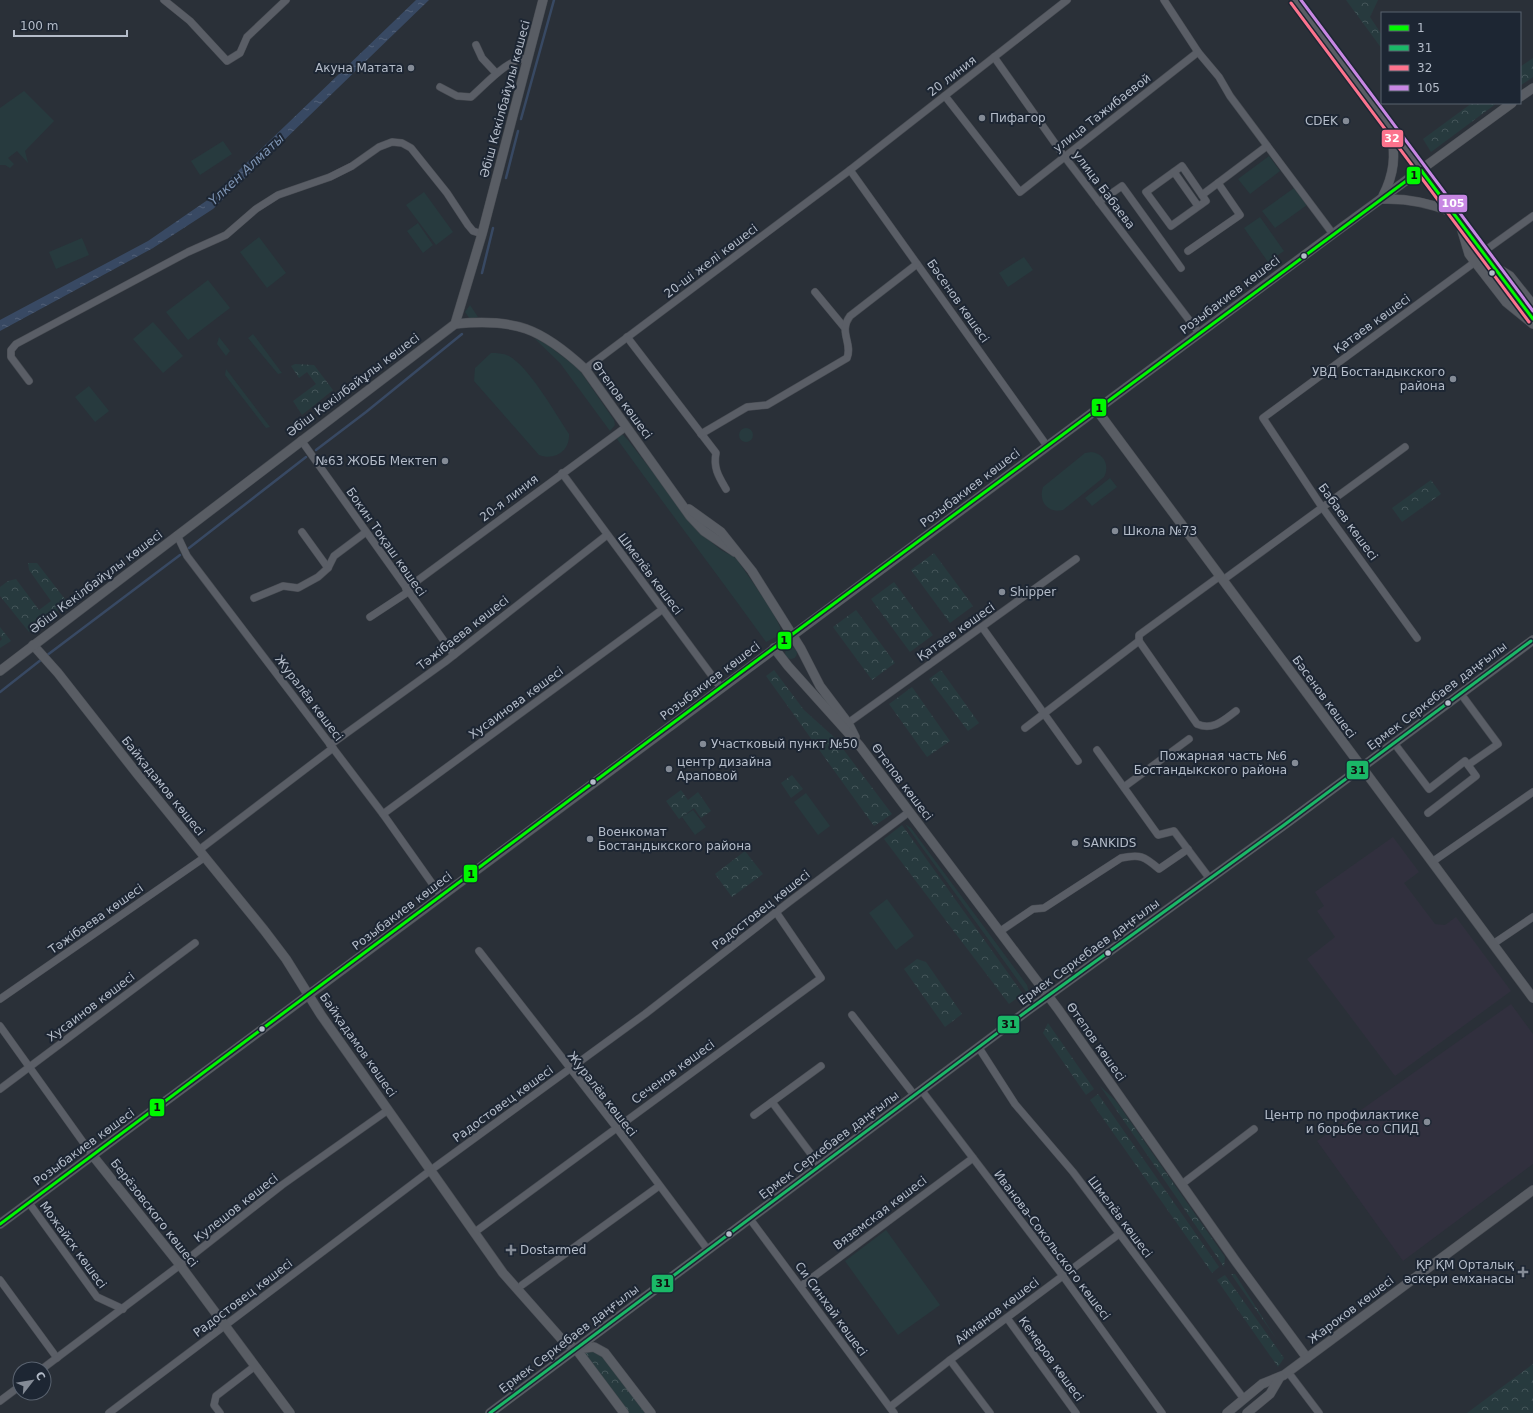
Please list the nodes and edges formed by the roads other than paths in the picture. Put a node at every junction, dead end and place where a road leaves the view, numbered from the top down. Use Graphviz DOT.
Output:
graph roads {
  1 [pos="164,0"];
  2 [pos="286,0"];
  3 [pos="543,0"];
  4 [pos="1067,0"];
  5 [pos="1164,0"];
  6 [pos="1295,0"];
  7 [pos="476,45"];
  8 [pos="1198,52"];
  9 [pos="994,57"];
  10 [pos="528,59"];
  11 [pos="496,73"];
  12 [pos="440,87"];
  13 [pos="1533,88"];
  14 [pos="945,96"];
  15 [pos="1521,96"];
  16 [pos="1511,104"];
  17 [pos="1390,128"];
  18 [pos="1267,146"];
  19 [pos="1064,156"];
  20 [pos="850,170"];
  21 [pos="1421,170"];
  22 [pos="1174,172"];
  23 [pos="1218,183"];
  24 [pos="1202,195"];
  25 [pos="1381,199"];
  26 [pos="1099,202"];
  27 [pos="1198,206"];
  28 [pos="1456,216"];
  29 [pos="1533,216"];
  30 [pos="482,234"];
  31 [pos="1332,234"];
  32 [pos="1188,251"];
  33 [pos="1483,252"];
  34 [pos="1475,262"];
  35 [pos="917,264"];
  36 [pos="1180,268"];
  37 [pos="815,292"];
  38 [pos="1533,305"];
  39 [pos="455,324"];
  40 [pos="1533,324"];
  41 [pos="844,327"];
  42 [pos="1199,333"];
  43 [pos="627,337"];
  44 [pos="585,369"];
  45 [pos="29,381"];
  46 [pos="1096,409"];
  47 [pos="1263,418"];
  48 [pos="626,426"];
  49 [pos="701,434"];
  50 [pos="301,440"];
  51 [pos="1047,446"];
  52 [pos="1405,447"];
  53 [pos="562,473"];
  54 [pos="726,490"];
  55 [pos="1322,507"];
  56 [pos="302,532"];
  57 [pos="366,532"];
  58 [pos="177,534"];
  59 [pos="607,535"];
  60 [pos="1076,559"];
  61 [pos="328,568"];
  62 [pos="1221,578"];
  63 [pos="407,590"];
  64 [pos="254,598"];
  65 [pos="662,609"];
  66 [pos="370,617"];
  67 [pos="982,627"];
  68 [pos="792,635"];
  69 [pos="1417,638"];
  70 [pos="1532,640"];
  71 [pos="1139,641"];
  72 [pos="33,645"];
  73 [pos="774,648"];
  74 [pos="454,655"];
  75 [pos="0,671"];
  76 [pos="721,688"];
  77 [pos="1461,694"];
  78 [pos="1236,711"];
  79 [pos="1045,714"];
  80 [pos="848,723"];
  81 [pos="1025,728"];
  82 [pos="1189,739"];
  83 [pos="1394,743"];
  84 [pos="859,745"];
  85 [pos="332,747"];
  86 [pos="1097,750"];
  87 [pos="1078,760"];
  88 [pos="1468,766"];
  89 [pos="1362,767"];
  90 [pos="1124,787"];
  91 [pos="1533,792"];
  92 [pos="909,812"];
  93 [pos="1428,813"];
  94 [pos="383,814"];
  95 [pos="1188,849"];
  96 [pos="202,853"];
  97 [pos="1432,862"];
  98 [pos="1210,879"];
  99 [pos="441,896"];
  100 [pos="776,912"];
  101 [pos="1533,917"];
  102 [pos="1000,932"];
  103 [pos="195,943"];
  104 [pos="1493,944"];
  105 [pos="479,951"];
  106 [pos="309,995"];
  107 [pos="1048,996"];
  108 [pos="1533,998"];
  109 [pos="0,999"];
  110 [pos="852,1015"];
  111 [pos="0,1026"];
  112 [pos="979,1048"];
  113 [pos="821,1066"];
  114 [pos="30,1067"];
  115 [pos="569,1069"];
  116 [pos="0,1089"];
  117 [pos="918,1094"];
  118 [pos="772,1102"];
  119 [pos="388,1110"];
  120 [pos="754,1115"];
  121 [pos="616,1127"];
  122 [pos="1254,1129"];
  123 [pos="93,1156"];
  124 [pos="973,1158"];
  125 [pos="820,1166"];
  126 [pos="431,1170"];
  127 [pos="1182,1184"];
  128 [pos="660,1186"];
  129 [pos="1533,1190"];
  130 [pos="29,1203"];
  131 [pos="750,1219"];
  132 [pos="0,1224"];
  133 [pos="475,1232"];
  134 [pos="1119,1234"];
  135 [pos="708,1250"];
  136 [pos="180,1265"];
  137 [pos="1063,1276"];
  138 [pos="0,1280"];
  139 [pos="522,1284"];
  140 [pos="801,1286"];
  141 [pos="123,1309"];
  142 [pos="1007,1318"];
  143 [pos="225,1325"];
  144 [pos="576,1349"];
  145 [pos="56,1358"];
  146 [pos="1307,1358"];
  147 [pos="950,1360"];
  148 [pos="52,1361"];
  149 [pos="255,1366"];
  150 [pos="1284,1375"];
  151 [pos="12,1392"];
  152 [pos="1244,1399"];
  153 [pos="0,1401"];
  154 [pos="892,1410"];
  155 [pos="649,1412"];
  156 [pos="109,1413"];
  157 [pos="220,1413"];
  158 [pos="290,1413"];
  159 [pos="490,1413"];
  160 [pos="624,1413"];
  161 [pos="990,1413"];
  162 [pos="1076,1413"];
  163 [pos="1162,1413"];
  164 [pos="1227,1413"];
  165 [pos="1247,1413"];
  166 [pos="1319,1413"];
  1 -- 2 [label="street"];
  3 -- 10 [label="street, Әбіш Кекілбайұлы көшесі"];
  4 -- 9 [label="street, 20 линия"];
  5 -- 8 [label="street"];
  6 -- 17 [label="street"];
  7 -- 11 [label="street"];
  8 -- 18 [label="street"];
  8 -- 19 [label="street, улица Тажибаевой"];
  9 -- 14 [label="street, 20 линия"];
  9 -- 19 [label="street, улица Бабаева"];
  10 -- 11 [label="street"];
  10 -- 30 [label="street, Әбіш Кекілбайұлы көшесі"];
  11 -- 12 [label="street"];
  13 -- 15 [label="street"];
  14 -- 19 [label="street, улица Тажибаевой"];
  14 -- 20 [label="street, 20 линия"];
  16 -- 21 [label="street, Розыбакиев көшесі"];
  17 -- 21 [label="street"];
  17 -- 25 [label="street"];
  18 -- 23 [label="street"];
  18 -- 31 [label="street"];
  19 -- 26 [label="street, улица Бабаева"];
  20 -- 35 [label="street, Бәсенов көшесі"];
  20 -- 43 [label="street, 20-ші желі көшесі"];
  21 -- 25 [label="street, Розыбакиев көшесі"];
  21 -- 28 [label="street"];
  22 -- 24 [label="street"];
  22 -- 27 [label="street"];
  22 -- 27 [label="street"];
  23 -- 24 [label="street"];
  23 -- 32 [label="street"];
  24 -- 27 [label="street"];
  25 -- 28 [label="street"];
  25 -- 31 [label="street, Розыбакиев көшесі"];
  26 -- 36 [label="street"];
  26 -- 42 [label="street, улица Бабаева"];
  28 -- 33 [label="street"];
  28 -- 34 [label="street"];
  29 -- 33 [label="street"];
  30 -- 39 [label="street, Әбіш Кекілбайұлы көшесі"];
  30 -- 45 [label="street"];
  31 -- 42 [label="street, Розыбакиев көшесі"];
  33 -- 38 [label="street"];
  34 -- 40 [label="street"];
  34 -- 47 [label="street, Қатаев көшесі"];
  35 -- 41 [label="street"];
  35 -- 51 [label="street, Бәсенов көшесі"];
  37 -- 41 [label="street"];
  39 -- 44 [label="street, Өтепов көшесі"];
  39 -- 50 [label="street, Әбіш Кекілбайұлы көшесі"];
  41 -- 49 [label="street"];
  42 -- 46 [label="street, Розыбакиев көшесі"];
  43 -- 44 [label="street, 20-ші желі көшесі"];
  43 -- 49 [label="street"];
  44 -- 48 [label="street, Өтепов көшесі"];
  46 -- 51 [label="street, Розыбакиев көшесі"];
  46 -- 62 [label="street, Бәсенов көшесі"];
  47 -- 55 [label="street, Бабаев көшесі"];
  48 -- 53 [label="street, 20-я линия"];
  48 -- 68 [label="street, Өтепов көшесі"];
  49 -- 54 [label="street"];
  50 -- 57 [label="street, Бокин Тоқаш көшесі"];
  50 -- 58 [label="street, Әбіш Кекілбайұлы көшесі"];
  51 -- 68 [label="street, Розыбакиев көшесі"];
  52 -- 55 [label="street"];
  53 -- 59 [label="street, Шмелёв көшесі"];
  53 -- 63 [label="street, 20-я линия"];
  55 -- 62 [label="street"];
  55 -- 69 [label="street, Бабаев көшесі"];
  56 -- 61 [label="street"];
  57 -- 61 [label="street"];
  57 -- 63 [label="street, Бокин Тоқаш көшесі"];
  58 -- 72 [label="street, Әбіш Кекілбайұлы көшесі"];
  58 -- 85 [label="street, Журалёв көшесі"];
  59 -- 65 [label="street, Шмелёв көшесі"];
  59 -- 74 [label="street, Тәжібаева көшесі"];
  60 -- 67 [label="street, Қатаев көшесі"];
  61 -- 64 [label="street"];
  62 -- 71 [label="street"];
  62 -- 89 [label="street, Бәсенов көшесі"];
  63 -- 66 [label="street, 20-я линия"];
  63 -- 74 [label="street, Бокин Тоқаш көшесі"];
  65 -- 76 [label="street, Шмелёв көшесі"];
  65 -- 94 [label="street, Хусаинова көшесі"];
  67 -- 79 [label="street"];
  67 -- 80 [label="street, Қатаев көшесі"];
  68 -- 73 [label="street, Розыбакиев көшесі"];
  68 -- 80 [label="street, Өтепов көшесі"];
  70 -- 77 [label="street, Ермек Серкебаев даңғылы"];
  71 -- 78 [label="street"];
  71 -- 79 [label="street"];
  72 -- 75 [label="street, Әбіш Кекілбайұлы көшесі"];
  72 -- 96 [label="street, Байқадамов көшесі"];
  73 -- 76 [label="street, Розыбакиев көшесі"];
  73 -- 84 [label="street, Өтепов көшесі"];
  74 -- 85 [label="street, Тәжібаева көшесі"];
  76 -- 99 [label="street, Розыбакиев көшесі"];
  77 -- 83 [label="street, Ермек Серкебаев даңғылы"];
  77 -- 88 [label="street"];
  79 -- 81 [label="street"];
  79 -- 87 [label="street"];
  80 -- 84 [label="street, Өтепов көшесі"];
  82 -- 90 [label="street"];
  83 -- 88 [label="street"];
  83 -- 89 [label="street, Ермек Серкебаев даңғылы"];
  84 -- 92 [label="street, Өтепов көшесі"];
  85 -- 94 [label="street, Журалёв көшесі"];
  85 -- 96 [label="street, Тәжібаева көшесі"];
  86 -- 90 [label="street"];
  88 -- 93 [label="street"];
  89 -- 97 [label="street, Бәсенов көшесі"];
  89 -- 98 [label="street, Ермек Серкебаев даңғылы"];
  90 -- 95 [label="street"];
  91 -- 97 [label="street"];
  92 -- 100 [label="street, Радостовец көшесі"];
  92 -- 102 [label="street, Өтепов көшесі"];
  94 -- 99 [label="street, Журалёв көшесі"];
  95 -- 98 [label="street"];
  95 -- 102 [label="street"];
  96 -- 106 [label="street, Байқадамов көшесі"];
  96 -- 109 [label="street, Тәжібаева көшесі"];
  97 -- 104 [label="street, Бәсенов көшесі"];
  98 -- 107 [label="street, Ермек Серкебаев даңғылы"];
  99 -- 106 [label="street, Розыбакиев көшесі"];
  100 -- 115 [label="street, Радостовец көшесі"];
  100 -- 121 [label="street, Сеченов көшесі"];
  101 -- 104 [label="street"];
  102 -- 107 [label="street, Өтепов көшесі"];
  103 -- 114 [label="street, Хусаинов көшесі"];
  104 -- 108 [label="street, Бәсенов көшесі"];
  105 -- 115 [label="street, Журалёв көшесі"];
  106 -- 119 [label="street, Байқадамов көшесі"];
  106 -- 123 [label="street, Розыбакиев көшесі"];
  107 -- 112 [label="street, Ермек Серкебаев даңғылы"];
  107 -- 127 [label="street, Өтепов көшесі"];
  110 -- 117 [label="street, Иванова-Сокольского көшесі"];
  111 -- 114 [label="street, Берёзовского көшесі"];
  112 -- 117 [label="street, Ермек Серкебаев даңғылы"];
  112 -- 134 [label="street, Шмелёв көшесі"];
  113 -- 118 [label="street"];
  114 -- 116 [label="street, Хусаинов көшесі"];
  114 -- 123 [label="street, Берёзовского көшесі"];
  115 -- 121 [label="street, Журалёв көшесі"];
  115 -- 126 [label="street, Радостовец көшесі"];
  117 -- 124 [label="street, Иванова-Сокольского көшесі"];
  117 -- 125 [label="street, Ермек Серкебаев даңғылы"];
  118 -- 120 [label="street"];
  118 -- 125 [label="street"];
  119 -- 126 [label="street, Байқадамов көшесі"];
  119 -- 136 [label="street, Кулешов көшесі"];
  121 -- 128 [label="street, Журалёв көшесі"];
  121 -- 133 [label="street, Сеченов көшесі"];
  122 -- 127 [label="street"];
  123 -- 130 [label="street, Розыбакиев көшесі"];
  123 -- 136 [label="street, Берёзовского көшесі"];
  124 -- 137 [label="street, Иванова-Сокольского көшесі"];
  124 -- 140 [label="street, Вяземская көшесі"];
  125 -- 131 [label="street, Ермек Серкебаев даңғылы"];
  126 -- 133 [label="street, Байқадамов көшесі"];
  126 -- 143 [label="street, Радостовец көшесі"];
  127 -- 146 [label="street, Өтепов көшесі"];
  128 -- 135 [label="street, Журалёв көшесі"];
  128 -- 139 [label="street"];
  129 -- 146 [label="street, Жароков көшесі"];
  130 -- 132 [label="street, Розыбакиев көшесі"];
  130 -- 141 [label="street, Можайск көшесі"];
  131 -- 135 [label="street, Ермек Серкебаев даңғылы"];
  131 -- 140 [label="street, Си Синхай көшесі"];
  133 -- 144 [label="street, Байқадамов көшесі"];
  134 -- 137 [label="street, Айманов көшесі"];
  134 -- 152 [label="street, Шмелёв көшесі"];
  135 -- 144 [label="street, Ермек Серкебаев даңғылы"];
  136 -- 141 [label="street, Кулешов көшесі"];
  136 -- 143 [label="street, Берёзовского көшесі"];
  137 -- 142 [label="street, Айманов көшесі"];
  137 -- 163 [label="street, Иванова-Сокольского көшесі"];
  138 -- 145 [label="street"];
  140 -- 154 [label="street, Си Синхай көшесі"];
  141 -- 145 [label="street, Кулешов көшесі"];
  142 -- 147 [label="street, Айманов көшесі"];
  142 -- 162 [label="street, Кемеров көшесі"];
  143 -- 149 [label="street, Берёзовского көшесі"];
  143 -- 156 [label="street, Радостовец көшесі"];
  144 -- 155 [label="street"];
  144 -- 159 [label="street, Ермек Серкебаев даңғылы"];
  144 -- 160 [label="street, Байқадамов көшесі"];
  145 -- 148 [label="street, Кулешов көшесі"];
  146 -- 150 [label="street, Жароков көшесі"];
  147 -- 154 [label="street, Айманов көшесі"];
  147 -- 161 [label="street"];
  149 -- 157 [label="street"];
  149 -- 158 [label="street, Берёзовского көшесі"];
  150 -- 152 [label="street, Жароков көшесі"];
  150 -- 165 [label="street, Жароков көшесі"];
  150 -- 166 [label="street"];
  151 -- 153 [label="street"];
  152 -- 164 [label="street, Жароков көшесі"];
}
